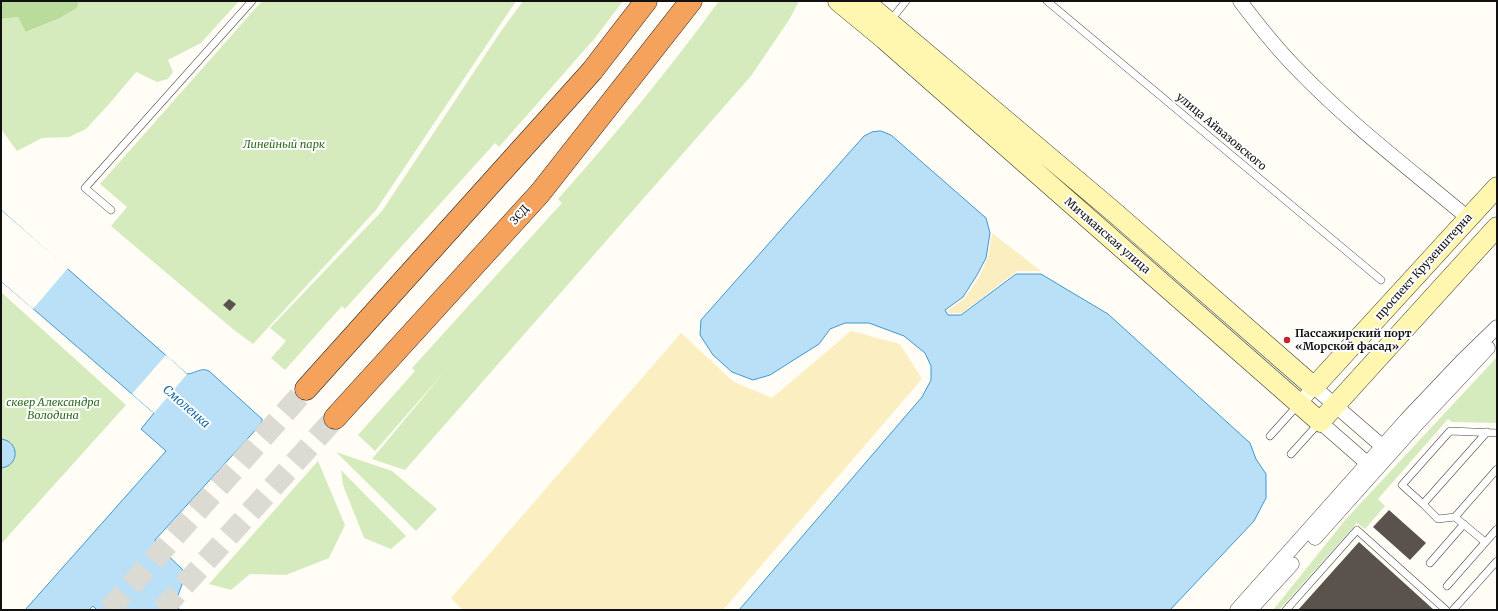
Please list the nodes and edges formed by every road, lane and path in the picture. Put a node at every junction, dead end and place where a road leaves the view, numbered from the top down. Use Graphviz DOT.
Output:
graph roads {
  1 [pos="252,1"];
  2 [pos="646,1"];
  3 [pos="691,1"];
  4 [pos="838,1"];
  5 [pos="864,1"];
  6 [pos="906,1"];
  7 [pos="1047,1"];
  8 [pos="1240,1"];
  9 [pos="889,21"];
  10 [pos="1497,187"];
  11 [pos="111,210"];
  12 [pos="1468,218"];
  13 [pos="1497,227"];
  14 [pos="1381,280"];
  15 [pos="1497,327"];
  16 [pos="1497,339"];
  17 [pos="1314,387"];
  18 [pos="306,389"];
  19 [pos="1299,404"];
  20 [pos="1335,405"];
  21 [pos="335,418"];
  22 [pos="1320,422"];
  23 [pos="1487,432"];
  24 [pos="1497,433"];
  25 [pos="1270,436"];
  26 [pos="1387,450"];
  27 [pos="1291,454"];
  28 [pos="1372,467"];
  29 [pos="1497,469"];
  30 [pos="1422,504"];
  31 [pos="1455,516"];
  32 [pos="1464,524"];
  33 [pos="1497,529"];
  34 [pos="1485,542"];
  35 [pos="1497,561"];
  36 [pos="1430,563"];
  37 [pos="1447,586"];
  38 [pos="1237,610"];
  39 [pos="1250,610"];
  40 [pos="1286,610"];
  41 [pos="1446,610"];
  42 [pos="1454,610"];
  1 -- 11 [label="lane"];
  2 -- 18 [label="highway"];
  3 -- 21 [label="highway, ЗСД"];
  4 -- 19 [label="main road, Мичманская улица"];
  5 -- 9 [label="main road, Мичманская улица"];
  6 -- 9 [label="lane"];
  7 -- 14 [label="lane, улица Айвазовского"];
  8 -- 12 [label="street"];
  9 -- 17 [label="main road, Мичманская улица"];
  10 -- 12 [label="main road, проспект Крузенштерна"];
  12 -- 17 [label="main road, проспект Крузенштерна"];
  13 -- 20 [label="main road"];
  15 -- 26 [label="street"];
  16 -- 26 [label="street"];
  17 -- 19 [label="street, проспект Крузенштерна"];
  17 -- 20 [label="street, Мичманская улица"];
  19 -- 22 [label="main road, Мичманская улица"];
  19 -- 25 [label="lane, проспект Крузенштерна"];
  20 -- 22 [label="main road"];
  20 -- 26 [label="street, Мичманская улица"];
  22 -- 27 [label="lane"];
  22 -- 28 [label="street, Мичманская улица"];
  23 -- 24 [label="lane"];
  23 -- 30 [label="lane"];
  23 -- 30 [label="lane"];
  26 -- 28 [label="street"];
  28 -- 38 [label="street"];
  28 -- 39 [label="street"];
  29 -- 31 [label="lane"];
  30 -- 31 [label="lane"];
  31 -- 32 [label="lane"];
  32 -- 34 [label="lane"];
  32 -- 36 [label="lane"];
  33 -- 34 [label="lane"];
  34 -- 37 [label="lane"];
  35 -- 42 [label="lane"];
  40 -- 41 [label="lane"];
}
